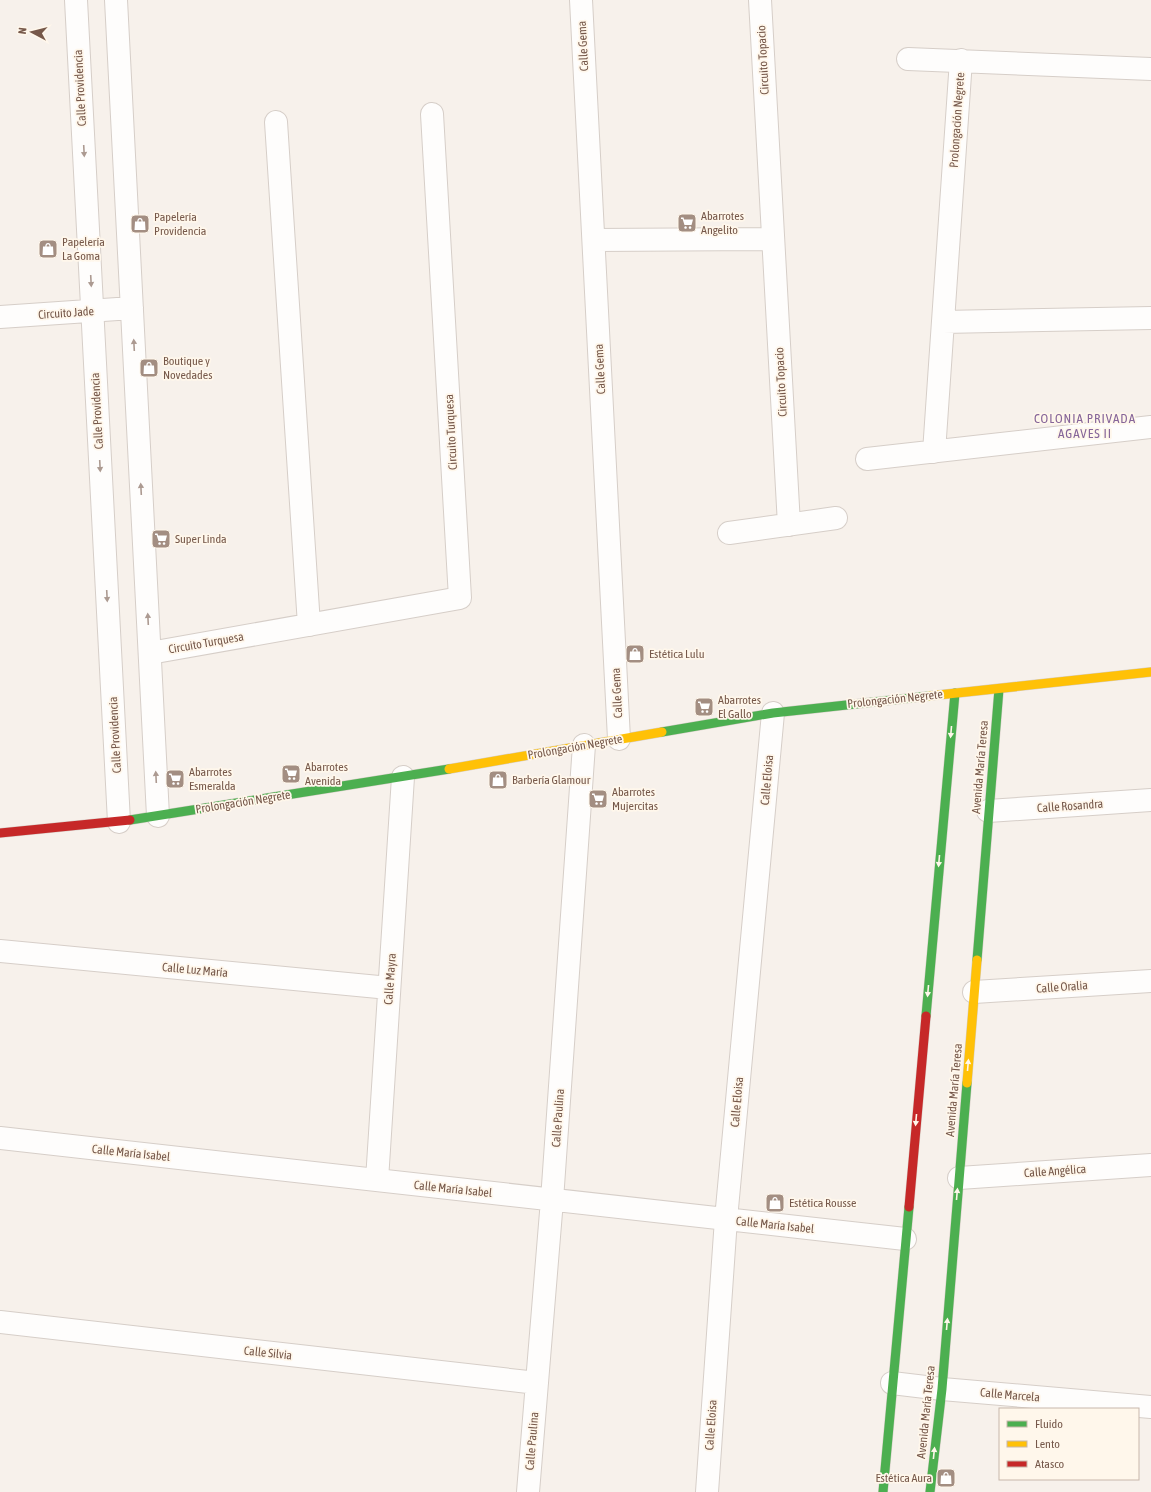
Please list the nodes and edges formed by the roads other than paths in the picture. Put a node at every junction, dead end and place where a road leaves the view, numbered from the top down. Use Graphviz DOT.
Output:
graph roads {
  1 [pos="76,0"];
  2 [pos="116,0"];
  3 [pos="581,0"];
  4 [pos="760,0"];
  5 [pos="908,59"];
  6 [pos="961,60"];
  7 [pos="1151,69"];
  8 [pos="432,114"];
  9 [pos="276,122"];
  10 [pos="773,239"];
  11 [pos="594,240"];
  12 [pos="132,308"];
  13 [pos="92,311"];
  14 [pos="0,317"];
  15 [pos="1151,318"];
  16 [pos="943,322"];
  17 [pos="1151,427"];
  18 [pos="934,452"];
  19 [pos="867,459"];
  20 [pos="836,518"];
  21 [pos="789,525"];
  22 [pos="729,533"];
  23 [pos="309,625"];
  24 [pos="150,653"];
  25 [pos="1151,672"];
  26 [pos="999,689"];
  27 [pos="954,693"];
  28 [pos="773,713"];
  29 [pos="619,739"];
  30 [pos="584,745"];
  31 [pos="403,777"];
  32 [pos="1151,800"];
  33 [pos="988,811"];
  34 [pos="158,816"];
  35 [pos="119,822"];
  36 [pos="0,833"];
  37 [pos="0,951"];
  38 [pos="1151,981"];
  39 [pos="389,988"];
  40 [pos="974,992"];
  41 [pos="0,1138"];
  42 [pos="1151,1165"];
  43 [pos="959,1178"];
  44 [pos="377,1180"];
  45 [pos="552,1200"];
  46 [pos="726,1219"];
  47 [pos="905,1239"];
  48 [pos="0,1322"];
  49 [pos="537,1383"];
  50 [pos="892,1383"];
  51 [pos="942,1389"];
  52 [pos="1151,1407"];
  53 [pos="528,1492"];
  54 [pos="707,1492"];
  55 [pos="883,1492"];
  56 [pos="930,1492"];
  1 -- 13 [label="street, Calle Providencia, one-way"];
  2 -- 12 [label="street"];
  3 -- 11 [label="street, Calle Gema"];
  4 -- 10 [label="street, Circuito Topacio"];
  5 -- 6 [label="street"];
  6 -- 7 [label="street, Prolongación Negrete"];
  6 -- 16 [label="street, Prolongación Negrete"];
  8 -- 23 [label="street, Circuito Turquesa"];
  9 -- 23 [label="street"];
  10 -- 11 [label="street"];
  10 -- 21 [label="street, Circuito Topacio"];
  11 -- 29 [label="street, Calle Gema"];
  12 -- 13 [label="street, Circuito Jade"];
  24 -- 12 [label="street, one-way"];
  13 -- 14 [label="street, Circuito Jade"];
  13 -- 35 [label="street, Calle Providencia, one-way"];
  15 -- 16 [label="street"];
  16 -- 18 [label="street, Prolongación Negrete"];
  17 -- 18 [label="street"];
  18 -- 19 [label="street"];
  20 -- 21 [label="street"];
  21 -- 22 [label="street"];
  23 -- 24 [label="street, Circuito Turquesa"];
  34 -- 24 [label="street, one-way"];
  25 -- 26 [label="street, Prolongación Negrete"];
  26 -- 27 [label="street, Prolongación Negrete"];
  26 -- 33 [label="street, Avenida María Teresa"];
  27 -- 28 [label="street, Prolongación Negrete"];
  27 -- 47 [label="street, one-way"];
  28 -- 29 [label="street, Prolongación Negrete"];
  28 -- 46 [label="street, Calle Eloisa"];
  29 -- 30 [label="street, Prolongación Negrete"];
  30 -- 31 [label="street, Prolongación Negrete"];
  30 -- 45 [label="street, Calle Paulina"];
  31 -- 34 [label="street, Prolongación Negrete"];
  31 -- 39 [label="street, Calle Mayra"];
  32 -- 33 [label="street, Calle Rosandra"];
  33 -- 40 [label="street, Avenida María Teresa"];
  34 -- 35 [label="street, Prolongación Negrete"];
  35 -- 36 [label="street, Prolongación Negrete"];
  37 -- 39 [label="street, Calle Luz María"];
  38 -- 40 [label="street, Calle Oralia"];
  39 -- 44 [label="street, Calle Mayra"];
  43 -- 40 [label="street, Avenida María Teresa, one-way"];
  41 -- 44 [label="street, Calle María Isabel"];
  42 -- 43 [label="street, Calle Angélica"];
  51 -- 43 [label="street, Avenida María Teresa, one-way"];
  44 -- 45 [label="street, Calle María Isabel"];
  45 -- 46 [label="street, Calle María Isabel"];
  45 -- 49 [label="street, Calle Paulina"];
  46 -- 47 [label="street, Calle María Isabel"];
  46 -- 54 [label="street, Calle Eloisa"];
  47 -- 50 [label="street"];
  48 -- 49 [label="street, Calle Silvia"];
  49 -- 53 [label="street, Calle Paulina"];
  50 -- 51 [label="street, Calle Marcela"];
  50 -- 55 [label="street"];
  51 -- 52 [label="street, Calle Marcela"];
  56 -- 51 [label="street, Avenida María Teresa, one-way"];
}
